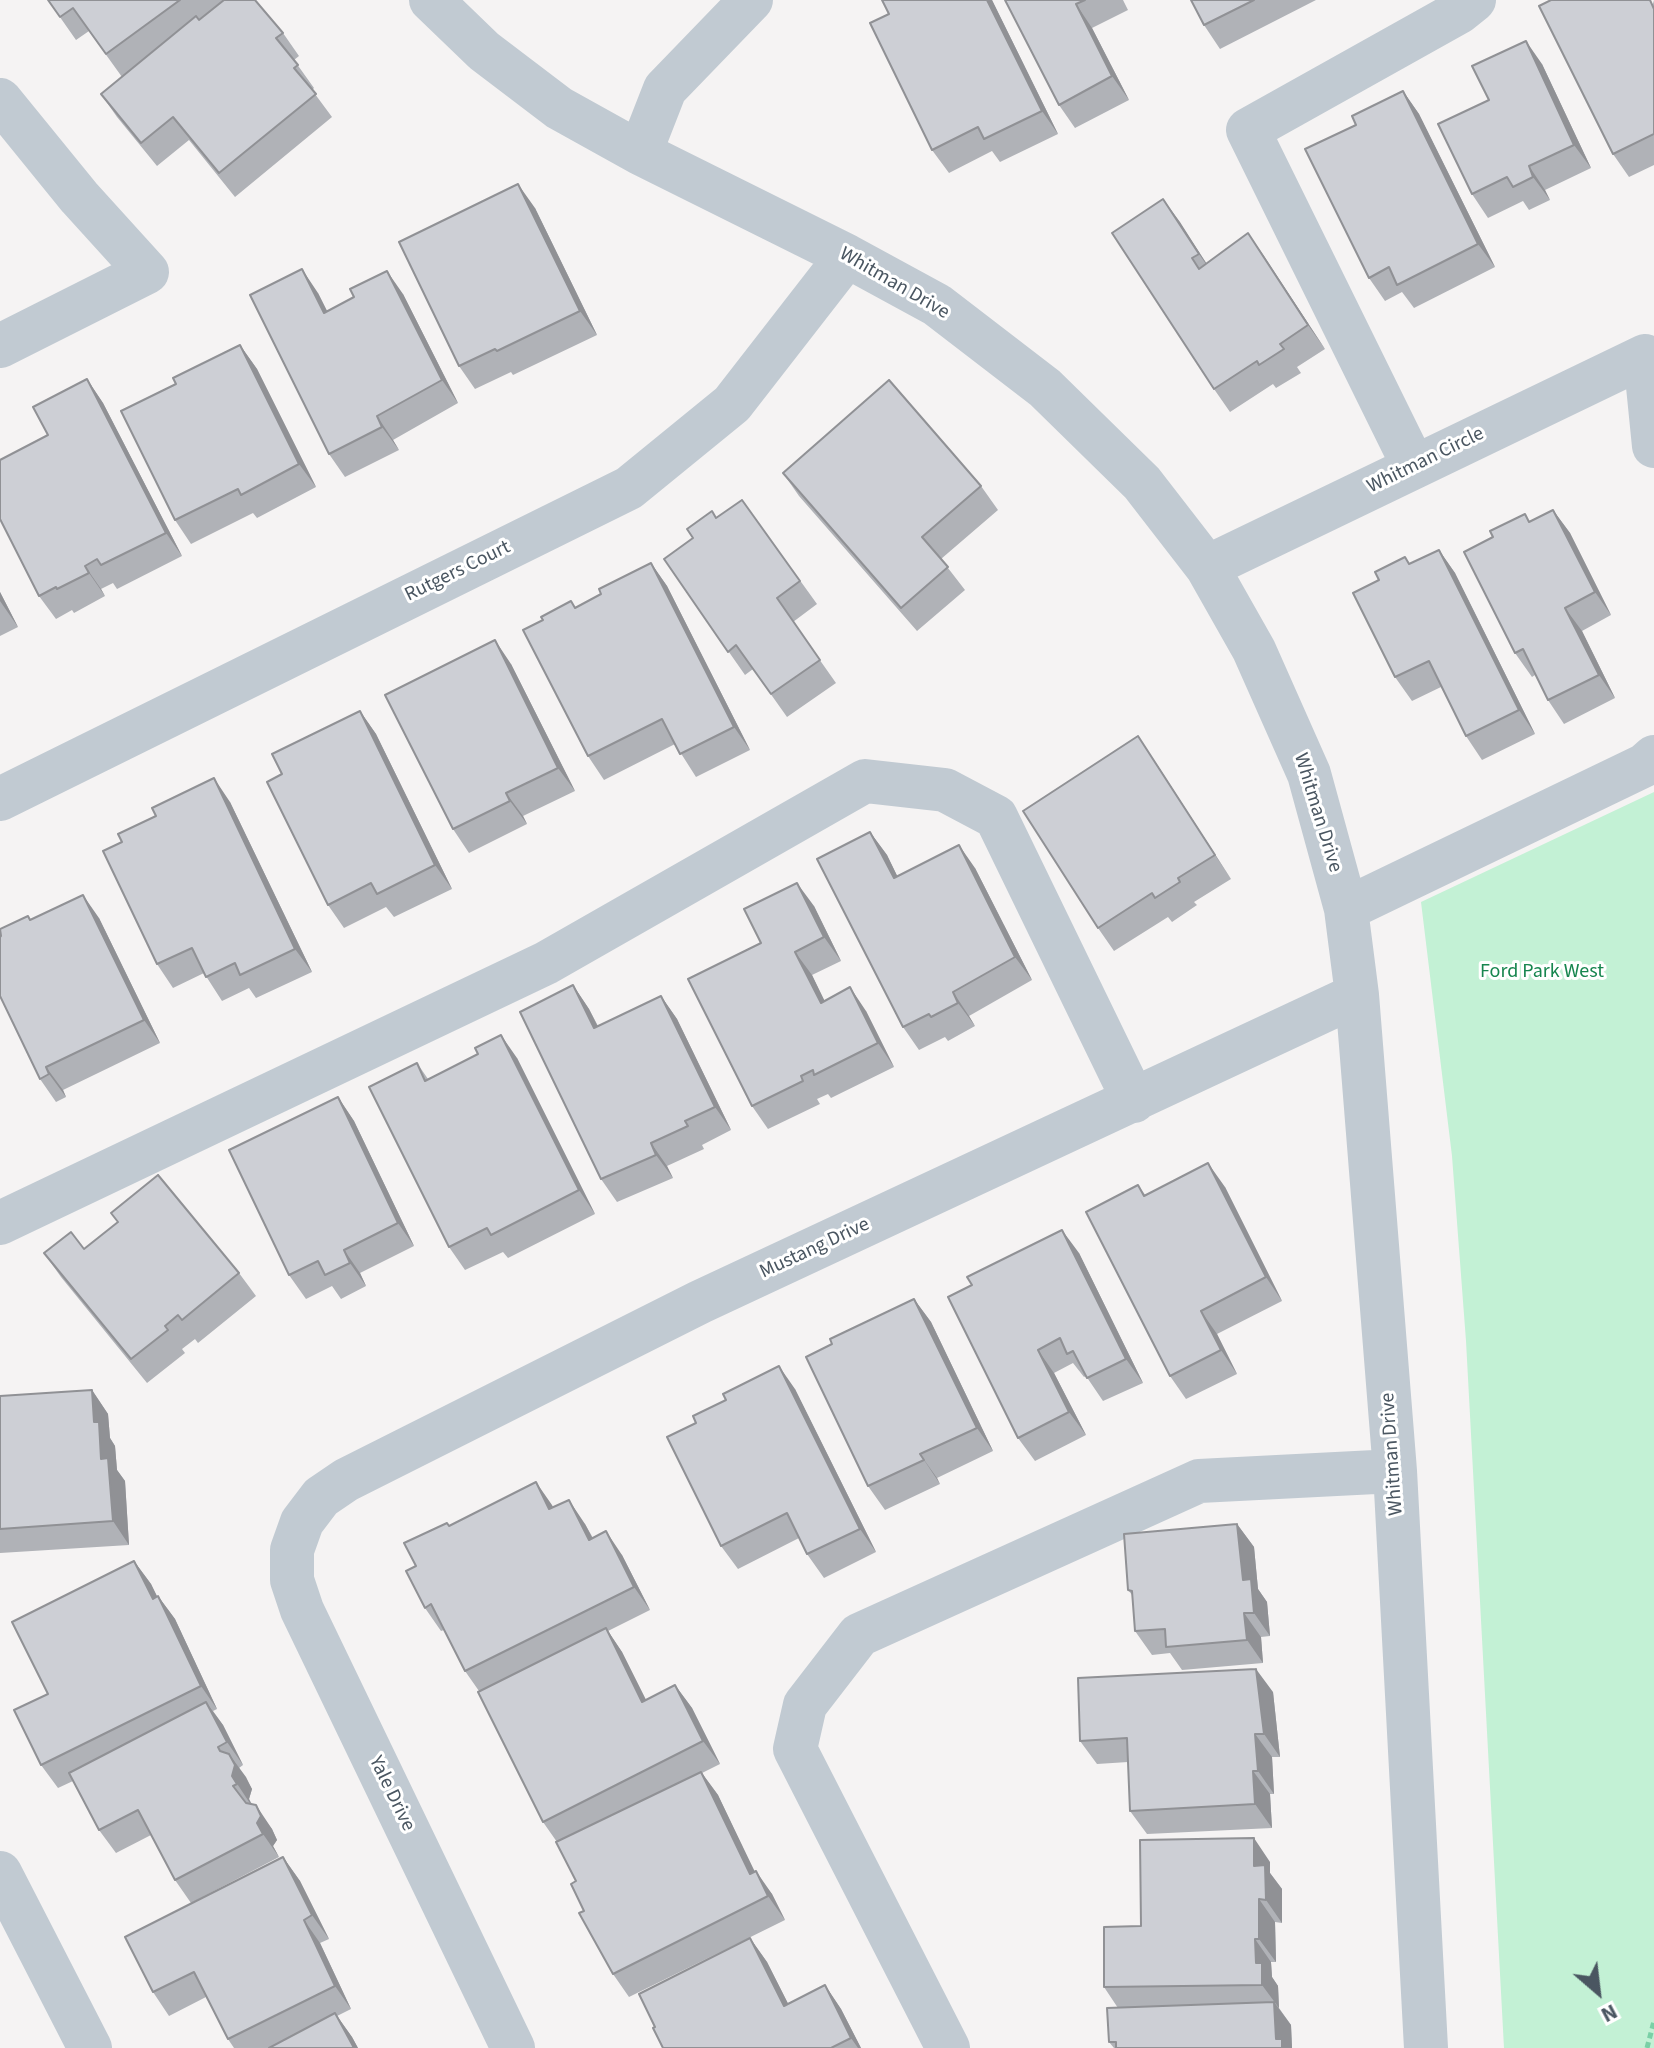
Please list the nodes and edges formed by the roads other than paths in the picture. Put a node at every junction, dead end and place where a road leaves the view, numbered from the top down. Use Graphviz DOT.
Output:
graph roads {
  1 [pos="431,0"];
  2 [pos="751,0"];
  3 [pos="1474,0"];
  4 [pos="0,100"];
  5 [pos="640,153"];
  6 [pos="847,256"];
  7 [pos="0,346"];
  8 [pos="1654,446"];
  9 [pos="1414,467"];
  10 [pos="1207,567"];
  11 [pos="1654,757"];
  12 [pos="0,799"];
  13 [pos="1346,909"];
  14 [pos="1357,995"];
  15 [pos="1134,1101"];
  16 [pos="0,1223"];
  17 [pos="1395,1471"];
  18 [pos="298,1535"];
  19 [pos="0,1873"];
  20 [pos="90,2048"];
  21 [pos="513,2048"];
  22 [pos="948,2048"];
  23 [pos="1426,2048"];
  1 -- 5 [label="street, Whitman Drive"];
  2 -- 5 [label="street"];
  3 -- 9 [label="street"];
  4 -- 7 [label="street"];
  5 -- 6 [label="street, Whitman Drive"];
  6 -- 10 [label="street, Whitman Drive"];
  6 -- 12 [label="street, Rutgers Court"];
  8 -- 9 [label="street, Whitman Circle"];
  9 -- 10 [label="street, Whitman Circle"];
  10 -- 13 [label="street, Whitman Drive"];
  11 -- 13 [label="street"];
  13 -- 14 [label="street, Whitman Drive"];
  14 -- 15 [label="street, Mustang Drive"];
  14 -- 17 [label="street, Whitman Drive"];
  15 -- 16 [label="street"];
  15 -- 18 [label="street, Mustang Drive"];
  17 -- 22 [label="street"];
  17 -- 23 [label="street, Whitman Drive"];
  18 -- 21 [label="street, Yale Drive"];
  19 -- 20 [label="street"];
}
